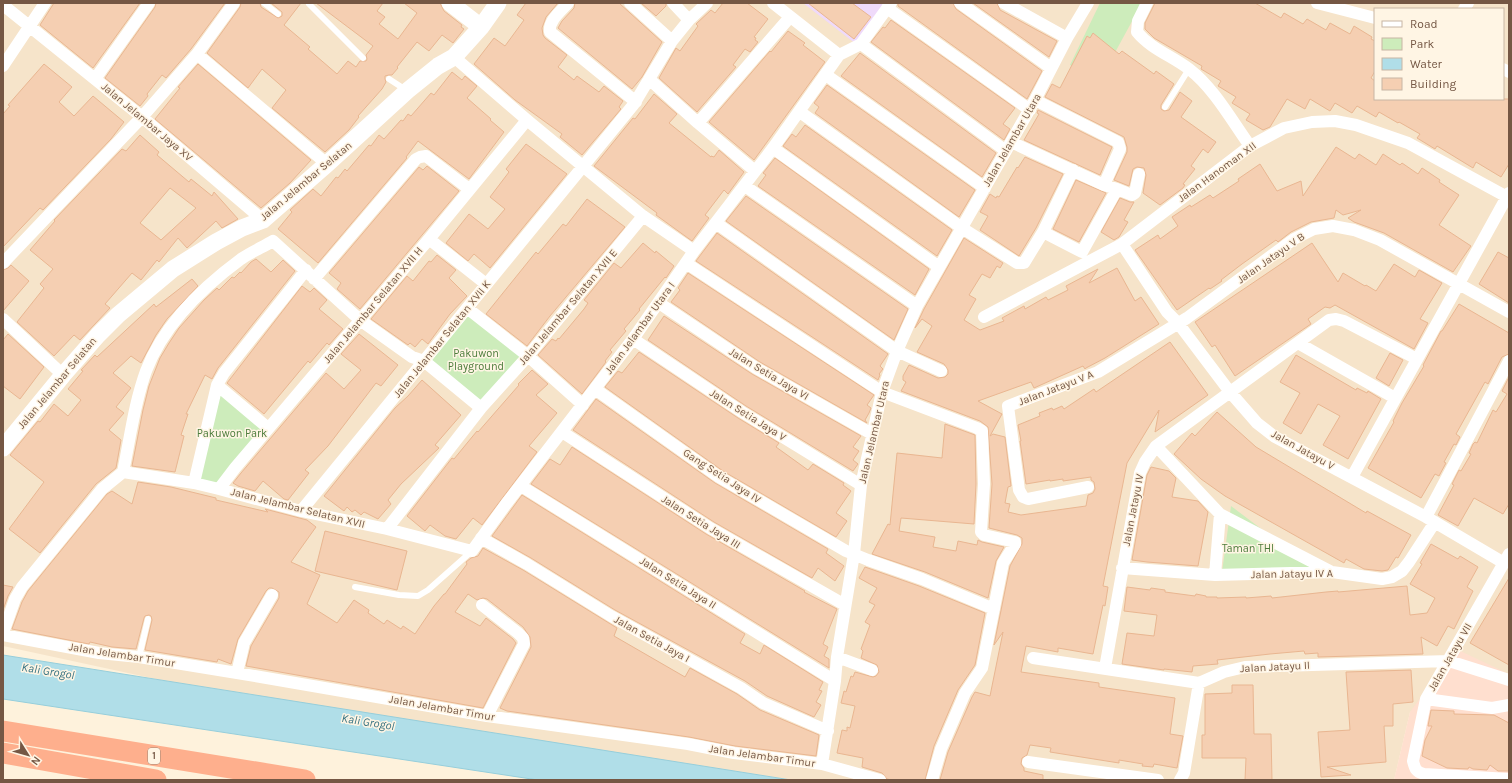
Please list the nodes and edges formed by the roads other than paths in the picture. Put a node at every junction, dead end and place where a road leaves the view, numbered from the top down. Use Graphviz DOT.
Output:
graph roads {
  1 [pos="45,3"];
  2 [pos="149,3"];
  3 [pos="234,3"];
  4 [pos="264,3"];
  5 [pos="450,3"];
  6 [pos="498,3"];
  7 [pos="568,3"];
  8 [pos="630,3"];
  9 [pos="673,3"];
  10 [pos="707,3"];
  11 [pos="774,3"];
  12 [pos="960,3"];
  13 [pos="1004,3"];
  14 [pos="1088,3"];
  15 [pos="1147,3"];
  16 [pos="1317,3"];
  17 [pos="1366,3"];
  18 [pos="309,4"];
  19 [pos="3,5"];
  20 [pos="889,6"];
  21 [pos="278,14"];
  22 [pos="1360,14"];
  23 [pos="790,17"];
  24 [pos="1374,18"];
  25 [pos="690,20"];
  26 [pos="30,26"];
  27 [pos="481,27"];
  28 [pos="1067,38"];
  29 [pos="672,40"];
  30 [pos="861,44"];
  31 [pos="197,54"];
  32 [pos="839,55"];
  33 [pos="454,57"];
  34 [pos="364,58"];
  35 [pos="3,66"];
  36 [pos="1051,68"];
  37 [pos="1189,69"];
  38 [pos="826,75"];
  39 [pos="96,79"];
  40 [pos="389,79"];
  41 [pos="649,79"];
  42 [pos="407,91"];
  43 [pos="636,102"];
  44 [pos="1033,105"];
  45 [pos="1165,107"];
  46 [pos="800,112"];
  47 [pos="142,117"];
  48 [pos="527,120"];
  49 [pos="698,124"];
  50 [pos="1009,146"];
  51 [pos="1250,146"];
  52 [pos="778,151"];
  53 [pos="328,164"];
  54 [pos="584,167"];
  55 [pos="1073,170"];
  56 [pos="754,171"];
  57 [pos="1139,174"];
  58 [pos="1104,185"];
  59 [pos="745,186"];
  60 [pos="984,188"];
  61 [pos="469,189"];
  62 [pos="1117,189"];
  63 [pos="1508,196"];
  64 [pos="643,216"];
  65 [pos="263,220"];
  66 [pos="716,223"];
  67 [pos="962,228"];
  68 [pos="1043,232"];
  69 [pos="429,239"];
  70 [pos="1122,244"];
  71 [pos="694,251"];
  72 [pos="3,263"];
  73 [pos="686,263"];
  74 [pos="939,267"];
  75 [pos="306,270"];
  76 [pos="314,279"];
  77 [pos="486,284"];
  78 [pos="1458,284"];
  79 [pos="659,303"];
  80 [pos="917,306"];
  81 [pos="467,308"];
  82 [pos="1509,312"];
  83 [pos="984,317"];
  84 [pos="3,319"];
  85 [pos="360,320"];
  86 [pos="1178,323"];
  87 [pos="635,340"];
  88 [pos="1298,343"];
  89 [pos="897,351"];
  90 [pos="528,356"];
  91 [pos="1417,359"];
  92 [pos="424,361"];
  93 [pos="1509,361"];
  94 [pos="941,371"];
  95 [pos="63,375"];
  96 [pos="217,385"];
  97 [pos="595,389"];
  98 [pos="882,392"];
  99 [pos="1230,392"];
  100 [pos="1395,398"];
  101 [pos="583,405"];
  102 [pos="482,408"];
  103 [pos="268,428"];
  104 [pos="562,432"];
  105 [pos="872,434"];
  106 [pos="1156,446"];
  107 [pos="3,448"];
  108 [pos="123,472"];
  109 [pos="1352,477"];
  110 [pos="194,483"];
  111 [pos="861,485"];
  112 [pos="520,486"];
  113 [pos="1088,487"];
  114 [pos="219,489"];
  115 [pos="301,511"];
  116 [pos="1220,514"];
  117 [pos="1430,520"];
  118 [pos="387,529"];
  119 [pos="481,538"];
  120 [pos="472,551"];
  121 [pos="854,554"];
  122 [pos="1506,558"];
  123 [pos="1122,568"];
  124 [pos="1332,572"];
  125 [pos="1215,575"];
  126 [pos="355,587"];
  127 [pos="272,595"];
  128 [pos="482,605"];
  129 [pos="845,605"];
  130 [pos="994,609"];
  131 [pos="148,619"];
  132 [pos="3,634"];
  133 [pos="837,657"];
  134 [pos="139,658"];
  135 [pos="1033,658"];
  136 [pos="1449,661"];
  137 [pos="1105,668"];
  138 [pos="872,670"];
  139 [pos="237,673"];
  140 [pos="1509,680"];
  141 [pos="835,681"];
  142 [pos="1199,683"];
  143 [pos="1426,699"];
  144 [pos="1509,705"];
  145 [pos="487,716"];
  146 [pos="3,731"];
  147 [pos="828,731"];
  148 [pos="3,753"];
  149 [pos="1028,762"];
  150 [pos="822,764"];
  151 [pos="1509,779"];
  152 [pos="156,780"];
  153 [pos="305,780"];
  154 [pos="880,780"];
  155 [pos="932,780"];
  156 [pos="1158,780"];
  157 [pos="1180,780"];
  1 -- 26 [label="street"];
  2 -- 39 [label="street"];
  3 -- 31 [label="street"];
  4 -- 21 [label="lane"];
  5 -- 27 [label="street"];
  6 -- 27 [label="street, Jalan Jelambar Selatan"];
  7 -- 43 [label="street"];
  8 -- 29 [label="street"];
  9 -- 25 [label="street"];
  10 -- 25 [label="street, Jalan Jelambar Selatan XVII K"];
  11 -- 23 [label="street"];
  12 -- 36 [label="street"];
  13 -- 28 [label="street"];
  14 -- 28 [label="street, Jalan Jelambar Utara"];
  15 -- 37 [label="street"];
  16 -- 22 [label="street"];
  17 -- 22 [label="street"];
  18 -- 34 [label="lane"];
  19 -- 26 [label="street, Jalan Jelambar Jaya XV"];
  20 -- 30 [label="street"];
  20 -- 44 [label="street"];
  22 -- 24 [label="street"];
  23 -- 32 [label="street"];
  23 -- 49 [label="street"];
  25 -- 29 [label="street, Jalan Jelambar Selatan XVII K"];
  26 -- 35 [label="street"];
  26 -- 39 [label="street, Jalan Jelambar Jaya XV"];
  27 -- 33 [label="street, Jalan Jelambar Selatan"];
  28 -- 36 [label="street, Jalan Jelambar Utara"];
  29 -- 41 [label="street, Jalan Jelambar Selatan XVII K"];
  30 -- 32 [label="street"];
  30 -- 50 [label="street"];
  31 -- 47 [label="street"];
  31 -- 53 [label="street"];
  32 -- 38 [label="street, Jalan Jelambar Utara I"];
  33 -- 42 [label="street, Jalan Jelambar Selatan"];
  33 -- 48 [label="street"];
  36 -- 44 [label="street, Jalan Jelambar Utara"];
  37 -- 45 [label="lane"];
  37 -- 51 [label="street"];
  38 -- 46 [label="street, Jalan Jelambar Utara I"];
  38 -- 60 [label="street"];
  39 -- 47 [label="street, Jalan Jelambar Jaya XV"];
  40 -- 42 [label="lane"];
  41 -- 43 [label="street, Jalan Jelambar Selatan XVII K"];
  41 -- 49 [label="street"];
  42 -- 53 [label="street, Jalan Jelambar Selatan"];
  43 -- 54 [label="street, Jalan Jelambar Selatan XVII K"];
  44 -- 50 [label="street, Jalan Jelambar Utara"];
  44 -- 58 [label="street"];
  46 -- 52 [label="street, Jalan Jelambar Utara I"];
  46 -- 67 [label="street"];
  47 -- 65 [label="street, Jalan Jelambar Jaya XV"];
  47 -- 72 [label="street"];
  48 -- 54 [label="street"];
  48 -- 61 [label="street, Jalan Jelambar Selatan XVII H"];
  49 -- 56 [label="street"];
  50 -- 55 [label="street"];
  50 -- 60 [label="street, Jalan Jelambar Utara"];
  51 -- 63 [label="street, Jalan Hanoman XII"];
  51 -- 70 [label="street, Jalan Hanoman XII"];
  52 -- 56 [label="street, Jalan Jelambar Utara I"];
  52 -- 74 [label="street"];
  53 -- 65 [label="street, Jalan Jelambar Selatan"];
  54 -- 64 [label="street"];
  54 -- 77 [label="street, Jalan Jelambar Selatan XVII K"];
  55 -- 58 [label="street"];
  55 -- 68 [label="street"];
  56 -- 59 [label="street, Jalan Jelambar Utara I"];
  57 -- 62 [label="street"];
  58 -- 62 [label="street"];
  59 -- 66 [label="street, Jalan Jelambar Utara I"];
  59 -- 80 [label="street"];
  60 -- 67 [label="street, Jalan Jelambar Utara"];
  61 -- 69 [label="street, Jalan Jelambar Selatan XVII H"];
  61 -- 76 [label="street"];
  62 -- 68 [label="street"];
  63 -- 78 [label="street"];
  64 -- 71 [label="street"];
  64 -- 90 [label="street, Jalan Jelambar Selatan XVII E"];
  65 -- 95 [label="street, Jalan Jelambar Selatan"];
  66 -- 71 [label="street, Jalan Jelambar Utara I"];
  66 -- 89 [label="street"];
  67 -- 68 [label="street"];
  67 -- 74 [label="street, Jalan Jelambar Utara"];
  69 -- 77 [label="street"];
  69 -- 85 [label="street, Jalan Jelambar Selatan XVII H"];
  70 -- 83 [label="street, Jalan Hanoman XII"];
  70 -- 86 [label="street, Jalan Jatayu V"];
  71 -- 73 [label="street, Jalan Jelambar Utara I"];
  73 -- 79 [label="street, Jalan Jelambar Utara I"];
  73 -- 98 [label="street"];
  74 -- 80 [label="street, Jalan Jelambar Utara"];
  75 -- 76 [label="street"];
  75 -- 96 [label="street"];
  75 -- 108 [label="street"];
  76 -- 85 [label="street"];
  77 -- 81 [label="street, Jalan Jelambar Selatan XVII K"];
  78 -- 82 [label="street"];
  78 -- 86 [label="street, Jalan Jatayu V B"];
  78 -- 91 [label="street"];
  79 -- 87 [label="street, Jalan Jelambar Utara I"];
  79 -- 105 [label="street, Jalan Setia Jaya VI"];
  80 -- 89 [label="street, Jalan Jelambar Utara"];
  81 -- 90 [label="street"];
  81 -- 92 [label="street, Jalan Jelambar Selatan XVII K"];
  84 -- 95 [label="street"];
  85 -- 92 [label="street"];
  85 -- 103 [label="street, Jalan Jelambar Selatan XVII H"];
  86 -- 99 [label="street, Jalan Jatayu V"];
  86 -- 113 [label="street, Jalan Jatayu V A"];
  87 -- 97 [label="street, Jalan Jelambar Utara I"];
  87 -- 111 [label="street, Jalan Setia Jaya V"];
  88 -- 91 [label="street, Jalan Jatayu IV"];
  88 -- 99 [label="street, Jalan Jatayu IV"];
  88 -- 100 [label="street"];
  89 -- 94 [label="street"];
  89 -- 98 [label="street, Jalan Jelambar Utara"];
  90 -- 101 [label="street"];
  90 -- 102 [label="street, Jalan Jelambar Selatan XVII E"];
  91 -- 100 [label="street"];
  92 -- 102 [label="street"];
  92 -- 115 [label="street, Jalan Jelambar Selatan XVII K"];
  93 -- 117 [label="street, Jalan Jatayu IV A"];
  95 -- 107 [label="street, Jalan Jelambar Selatan"];
  96 -- 103 [label="street"];
  96 -- 110 [label="street"];
  97 -- 101 [label="street, Jalan Jelambar Utara I"];
  97 -- 121 [label="street, Gang Setia Jaya IV"];
  98 -- 105 [label="street, Jalan Jelambar Utara"];
  98 -- 130 [label="street"];
  99 -- 106 [label="street, Jalan Jatayu IV"];
  99 -- 109 [label="street, Jalan Jatayu V"];
  100 -- 109 [label="street"];
  101 -- 104 [label="street, Jalan Jelambar Utara I"];
  102 -- 118 [label="street, Jalan Jelambar Selatan XVII E"];
  103 -- 114 [label="street, Jalan Jelambar Selatan XVII H"];
  104 -- 112 [label="street, Jalan Jelambar Utara I"];
  104 -- 129 [label="street, Jalan Setia Jaya III"];
  105 -- 111 [label="street, Jalan Jelambar Utara"];
  106 -- 116 [label="street"];
  106 -- 123 [label="street, Jalan Jatayu IV"];
  108 -- 110 [label="street, Jalan Jelambar Selatan XVII"];
  108 -- 132 [label="street"];
  109 -- 117 [label="street, Jalan Jatayu V"];
  110 -- 114 [label="street, Jalan Jelambar Selatan XVII"];
  111 -- 121 [label="street, Jalan Jelambar Utara"];
  112 -- 119 [label="street, Jalan Jelambar Utara I"];
  112 -- 141 [label="street, Jalan Setia Jaya II"];
  114 -- 115 [label="street, Jalan Jelambar Selatan XVII"];
  115 -- 118 [label="street, Jalan Jelambar Selatan XVII"];
  116 -- 124 [label="street"];
  116 -- 125 [label="street"];
  117 -- 122 [label="street, Jalan Jatayu V"];
  117 -- 124 [label="street, Jalan Jatayu IV A"];
  118 -- 120 [label="street, Jalan Jelambar Selatan XVII"];
  119 -- 120 [label="street, Jalan Jelambar Utara I"];
  119 -- 147 [label="street, Jalan Setia Jaya I"];
  120 -- 126 [label="lane, Jalan Jelambar Utara I"];
  121 -- 129 [label="street, Jalan Jelambar Utara"];
  121 -- 130 [label="street, Gang Setia Jaya IV"];
  122 -- 136 [label="street, Jalan Jatayu VII"];
  123 -- 125 [label="street, Jalan Jatayu IV A"];
  123 -- 137 [label="street, Jalan Jatayu IV"];
  124 -- 125 [label="street, Jalan Jatayu IV A"];
  127 -- 139 [label="street"];
  128 -- 145 [label="street"];
  129 -- 133 [label="street, Jalan Jelambar Utara"];
  130 -- 155 [label="street"];
  131 -- 134 [label="lane"];
  132 -- 134 [label="street, Jalan Jelambar Timur"];
  133 -- 138 [label="street"];
  133 -- 141 [label="street, Jalan Jelambar Utara"];
  134 -- 139 [label="street, Jalan Jelambar Timur"];
  135 -- 137 [label="street"];
  136 -- 140 [label="street, Jalan Jatayu II"];
  136 -- 142 [label="street, Jalan Jatayu II"];
  136 -- 143 [label="street, Jalan Jatayu VII"];
  137 -- 142 [label="street"];
  139 -- 145 [label="street, Jalan Jelambar Timur"];
  141 -- 147 [label="street, Jalan Jelambar Utara"];
  142 -- 157 [label="street"];
  143 -- 144 [label="street"];
  143 -- 151 [label="street, Jalan Jatayu VII"];
  145 -- 150 [label="street, Jalan Jelambar Timur"];
  146 -- 153 [label="highway, 1"];
  147 -- 150 [label="street, Jalan Jelambar Utara"];
  148 -- 152 [label="highway, 1"];
  149 -- 156 [label="street"];
  150 -- 154 [label="street, Jalan Jelambar Timur"];
}
